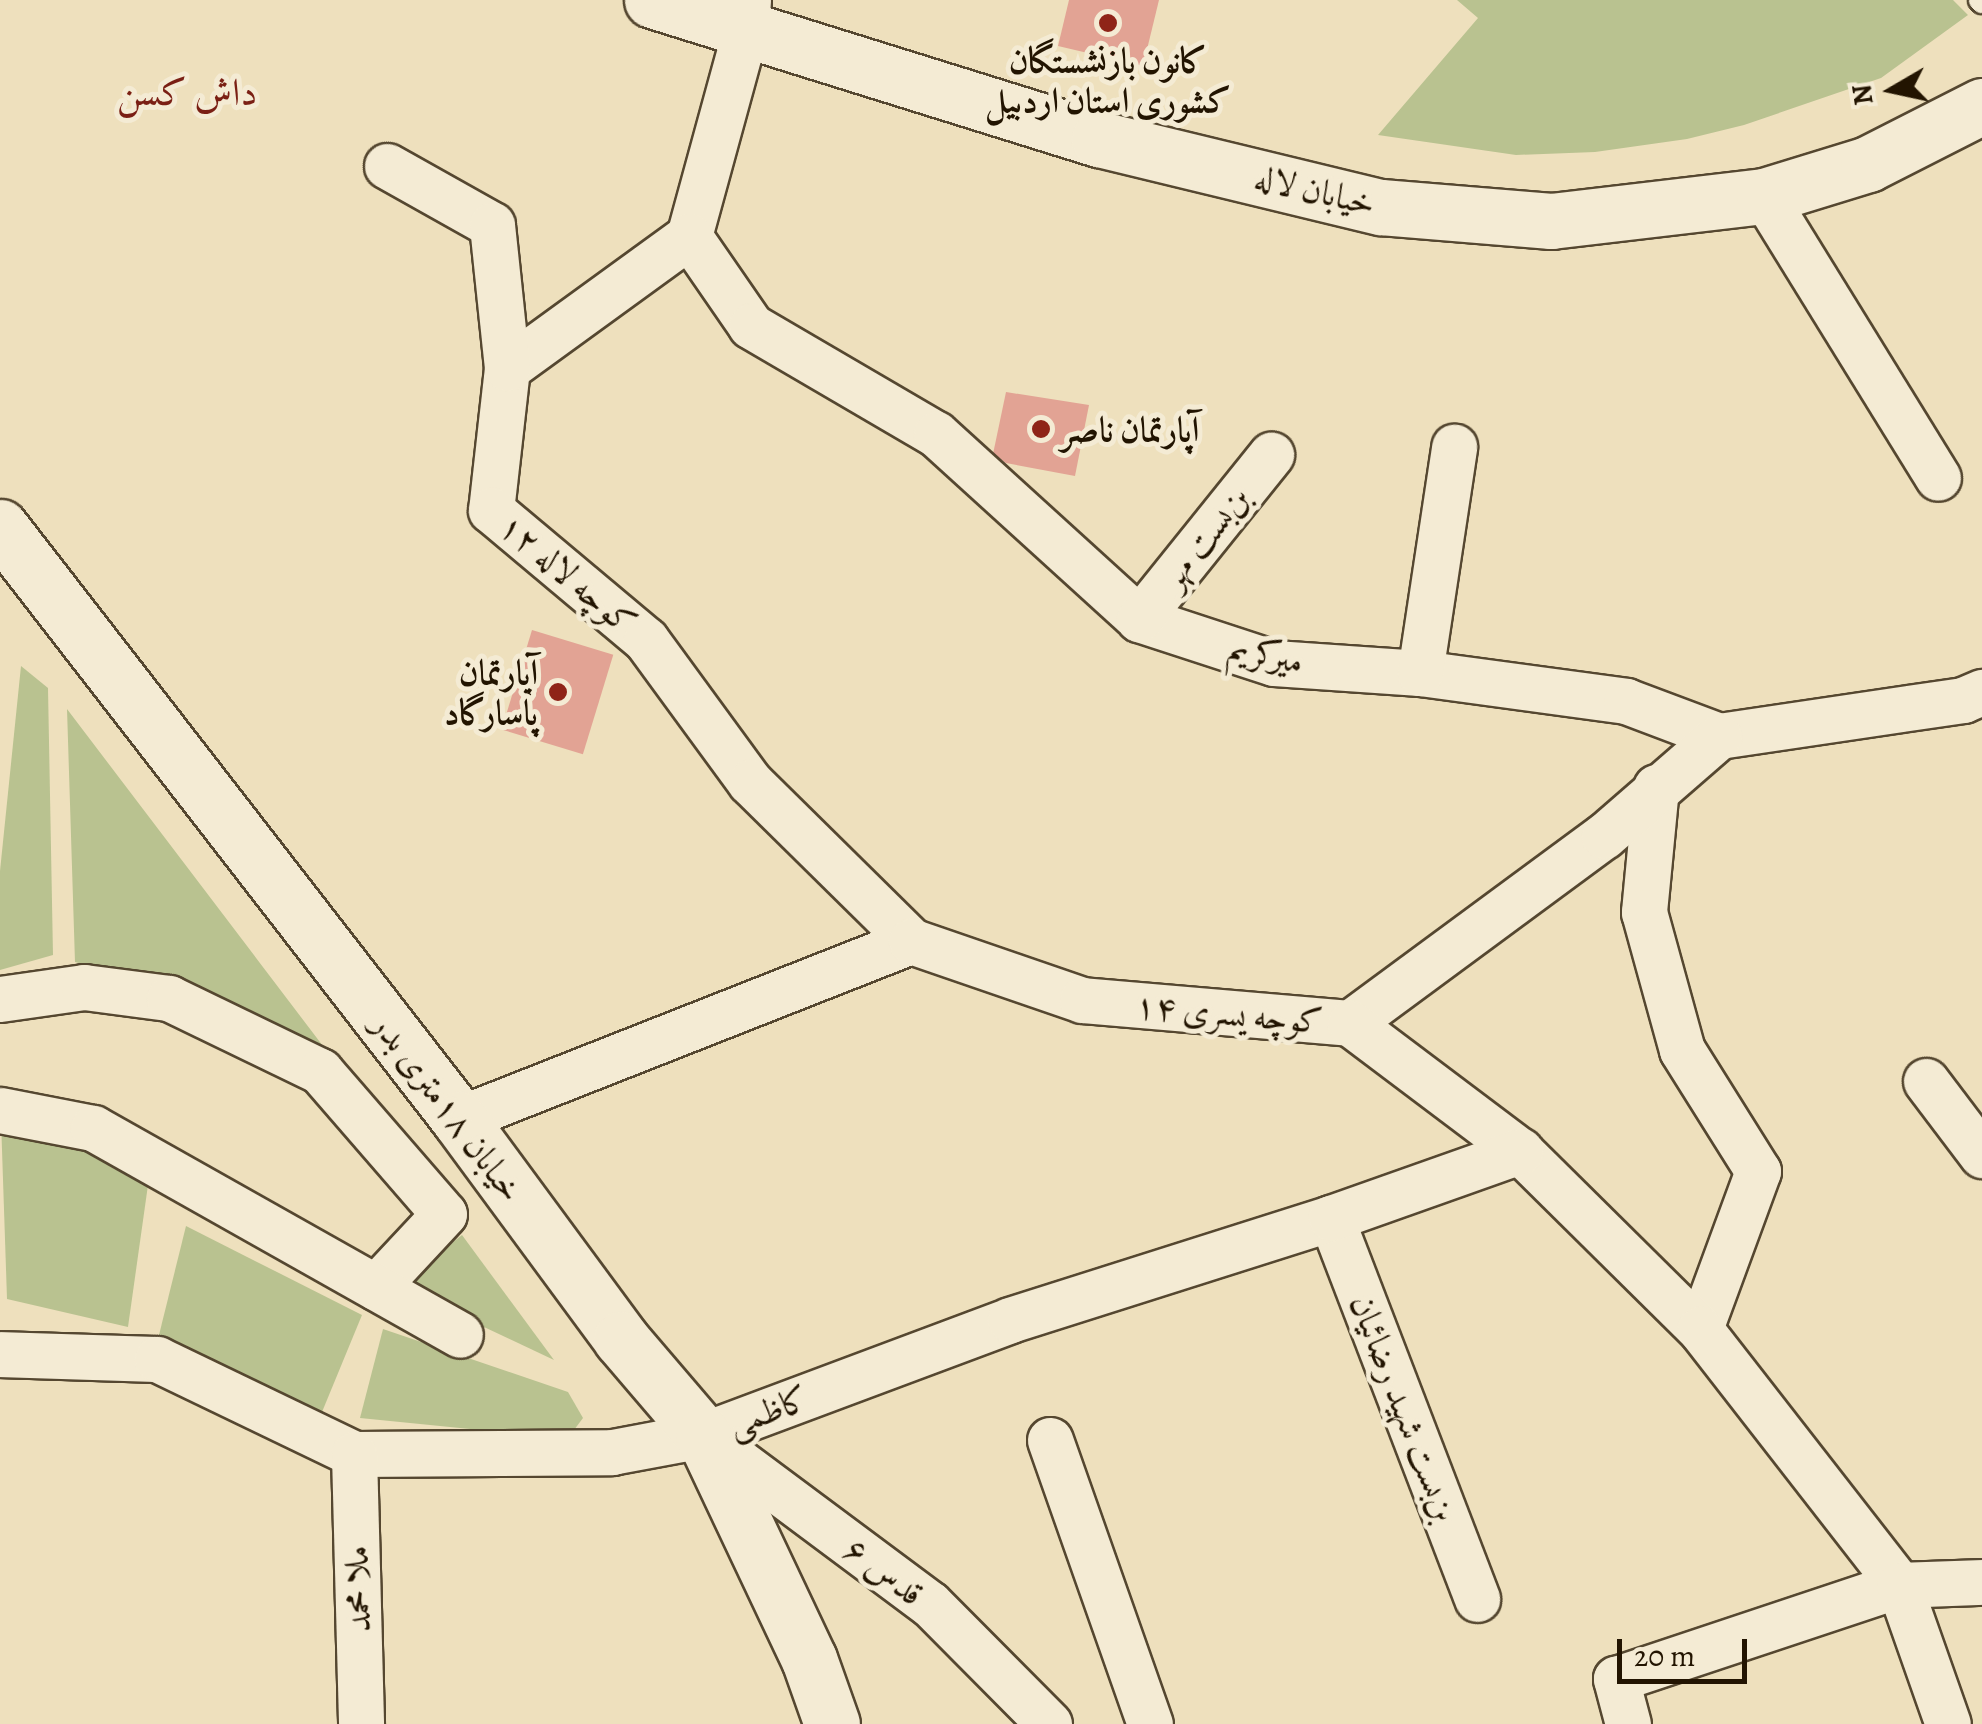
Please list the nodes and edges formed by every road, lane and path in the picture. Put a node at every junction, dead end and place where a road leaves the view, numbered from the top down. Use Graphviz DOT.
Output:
graph roads {
  1 [pos="652,0"];
  2 [pos="747,14"];
  3 [pos="1982,106"];
  4 [pos="388,166"];
  5 [pos="1764,196"];
  6 [pos="689,236"];
  7 [pos="507,368"];
  8 [pos="1454,448"];
  9 [pos="1271,456"];
  10 [pos="1938,478"];
  11 [pos="0,527"];
  12 [pos="1139,619"];
  13 [pos="1420,674"];
  14 [pos="1982,692"];
  15 [pos="1719,736"];
  16 [pos="1656,788"];
  17 [pos="910,941"];
  18 [pos="0,998"];
  19 [pos="1350,1023"];
  20 [pos="1926,1081"];
  21 [pos="0,1110"];
  22 [pos="459,1120"];
  23 [pos="1520,1151"];
  24 [pos="1982,1155"];
  25 [pos="1332,1218"];
  26 [pos="376,1287"];
  27 [pos="1700,1329"];
  28 [pos="460,1335"];
  29 [pos="0,1354"];
  30 [pos="703,1435"];
  31 [pos="1050,1440"];
  32 [pos="354,1454"];
  33 [pos="1982,1582"];
  34 [pos="1899,1585"];
  35 [pos="1477,1598"];
  36 [pos="361,1724"];
  37 [pos="832,1724"];
  38 [pos="1049,1724"];
  39 [pos="1150,1724"];
  40 [pos="1628,1724"];
  41 [pos="1948,1724"];
  1 -- 2 [label="street, خیابان لاله"];
  2 -- 5 [label="street, خیابان لاله"];
  2 -- 6 [label="street"];
  3 -- 5 [label="street, خیابان لاله"];
  4 -- 7 [label="street"];
  5 -- 10 [label="street"];
  6 -- 7 [label="street"];
  6 -- 12 [label="street, میرکریم"];
  7 -- 17 [label="street, کوچه لاله ۱۲"];
  8 -- 13 [label="street"];
  9 -- 12 [label="street, بن‌بست مهر"];
  11 -- 22 [label="street, خیابان ۱۸متری بدر"];
  12 -- 13 [label="street, میرکریم"];
  13 -- 15 [label="street, میرکریم"];
  14 -- 15 [label="street, میرکریم"];
  15 -- 16 [label="street"];
  16 -- 19 [label="street"];
  16 -- 27 [label="street"];
  17 -- 19 [label="street, کوچه یسری ۱۴"];
  17 -- 22 [label="street"];
  18 -- 26 [label="street"];
  19 -- 23 [label="street, کوچه یسری ۱۴"];
  20 -- 24 [label="street"];
  21 -- 26 [label="street"];
  22 -- 30 [label="street, خیابان ۱۸متری بدر"];
  23 -- 25 [label="street, کاظمی"];
  23 -- 27 [label="street, کوچه یسری ۱۴"];
  25 -- 30 [label="street, کاظمی"];
  25 -- 35 [label="street, بن‌بست شهید رضائیان"];
  26 -- 28 [label="street"];
  27 -- 34 [label="street, کوچه یسری ۱۴"];
  29 -- 32 [label="street, کاظمی"];
  30 -- 32 [label="street, کاظمی"];
  30 -- 37 [label="street, خیابان ۱۸متری بدر"];
  30 -- 38 [label="street, قدس ۶"];
  31 -- 39 [label="street"];
  32 -- 36 [label="street, ملا محمد"];
  33 -- 34 [label="street"];
  34 -- 40 [label="street"];
  34 -- 41 [label="street, کوچه یسری ۱۴"];
}
